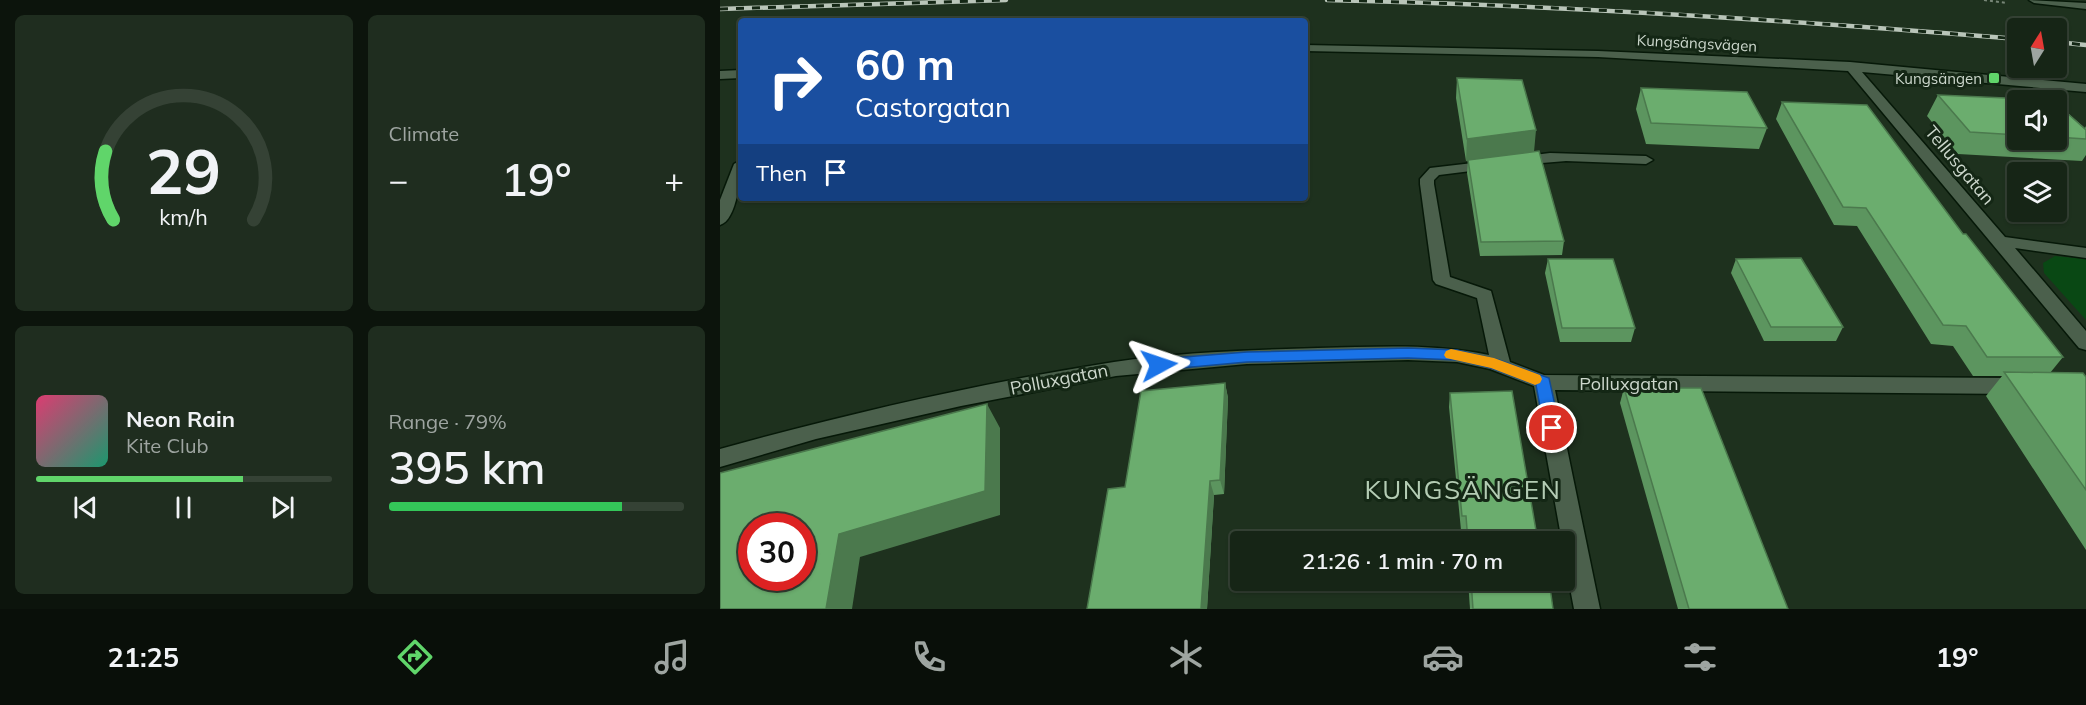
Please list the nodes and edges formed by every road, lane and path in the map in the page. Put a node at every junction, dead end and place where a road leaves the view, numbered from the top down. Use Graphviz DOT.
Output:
graph roads {
  1 [pos="2034,0"];
  2 [pos="2086,6"];
  3 [pos="1308,48"];
  4 [pos="1850,66"];
  5 [pos="738,74"];
  6 [pos="720,75"];
  7 [pos="2086,88"];
  8 [pos="1647,160"];
  9 [pos="738,172"];
  10 [pos="720,220"];
  11 [pos="1998,241"];
  12 [pos="2086,253"];
  13 [pos="2086,343"];
  14 [pos="1502,367"];
  15 [pos="1543,382"];
  16 [pos="2039,387"];
  17 [pos="720,458"];
  18 [pos="1587,609"];
  1 -- 2 [label="street"];
  3 -- 4 [label="street, Kungsängsvägen"];
  4 -- 7 [label="street, Kungsängsvägen"];
  4 -- 11 [label="street, Tellusgatan"];
  5 -- 6 [label="street"];
  8 -- 14 [label="street"];
  9 -- 10 [label="street"];
  11 -- 12 [label="street"];
  11 -- 13 [label="street, Tellusgatan"];
  14 -- 15 [label="street, Polluxgatan"];
  14 -- 17 [label="street, Polluxgatan"];
  15 -- 16 [label="street, Polluxgatan"];
  15 -- 18 [label="street"];
}
